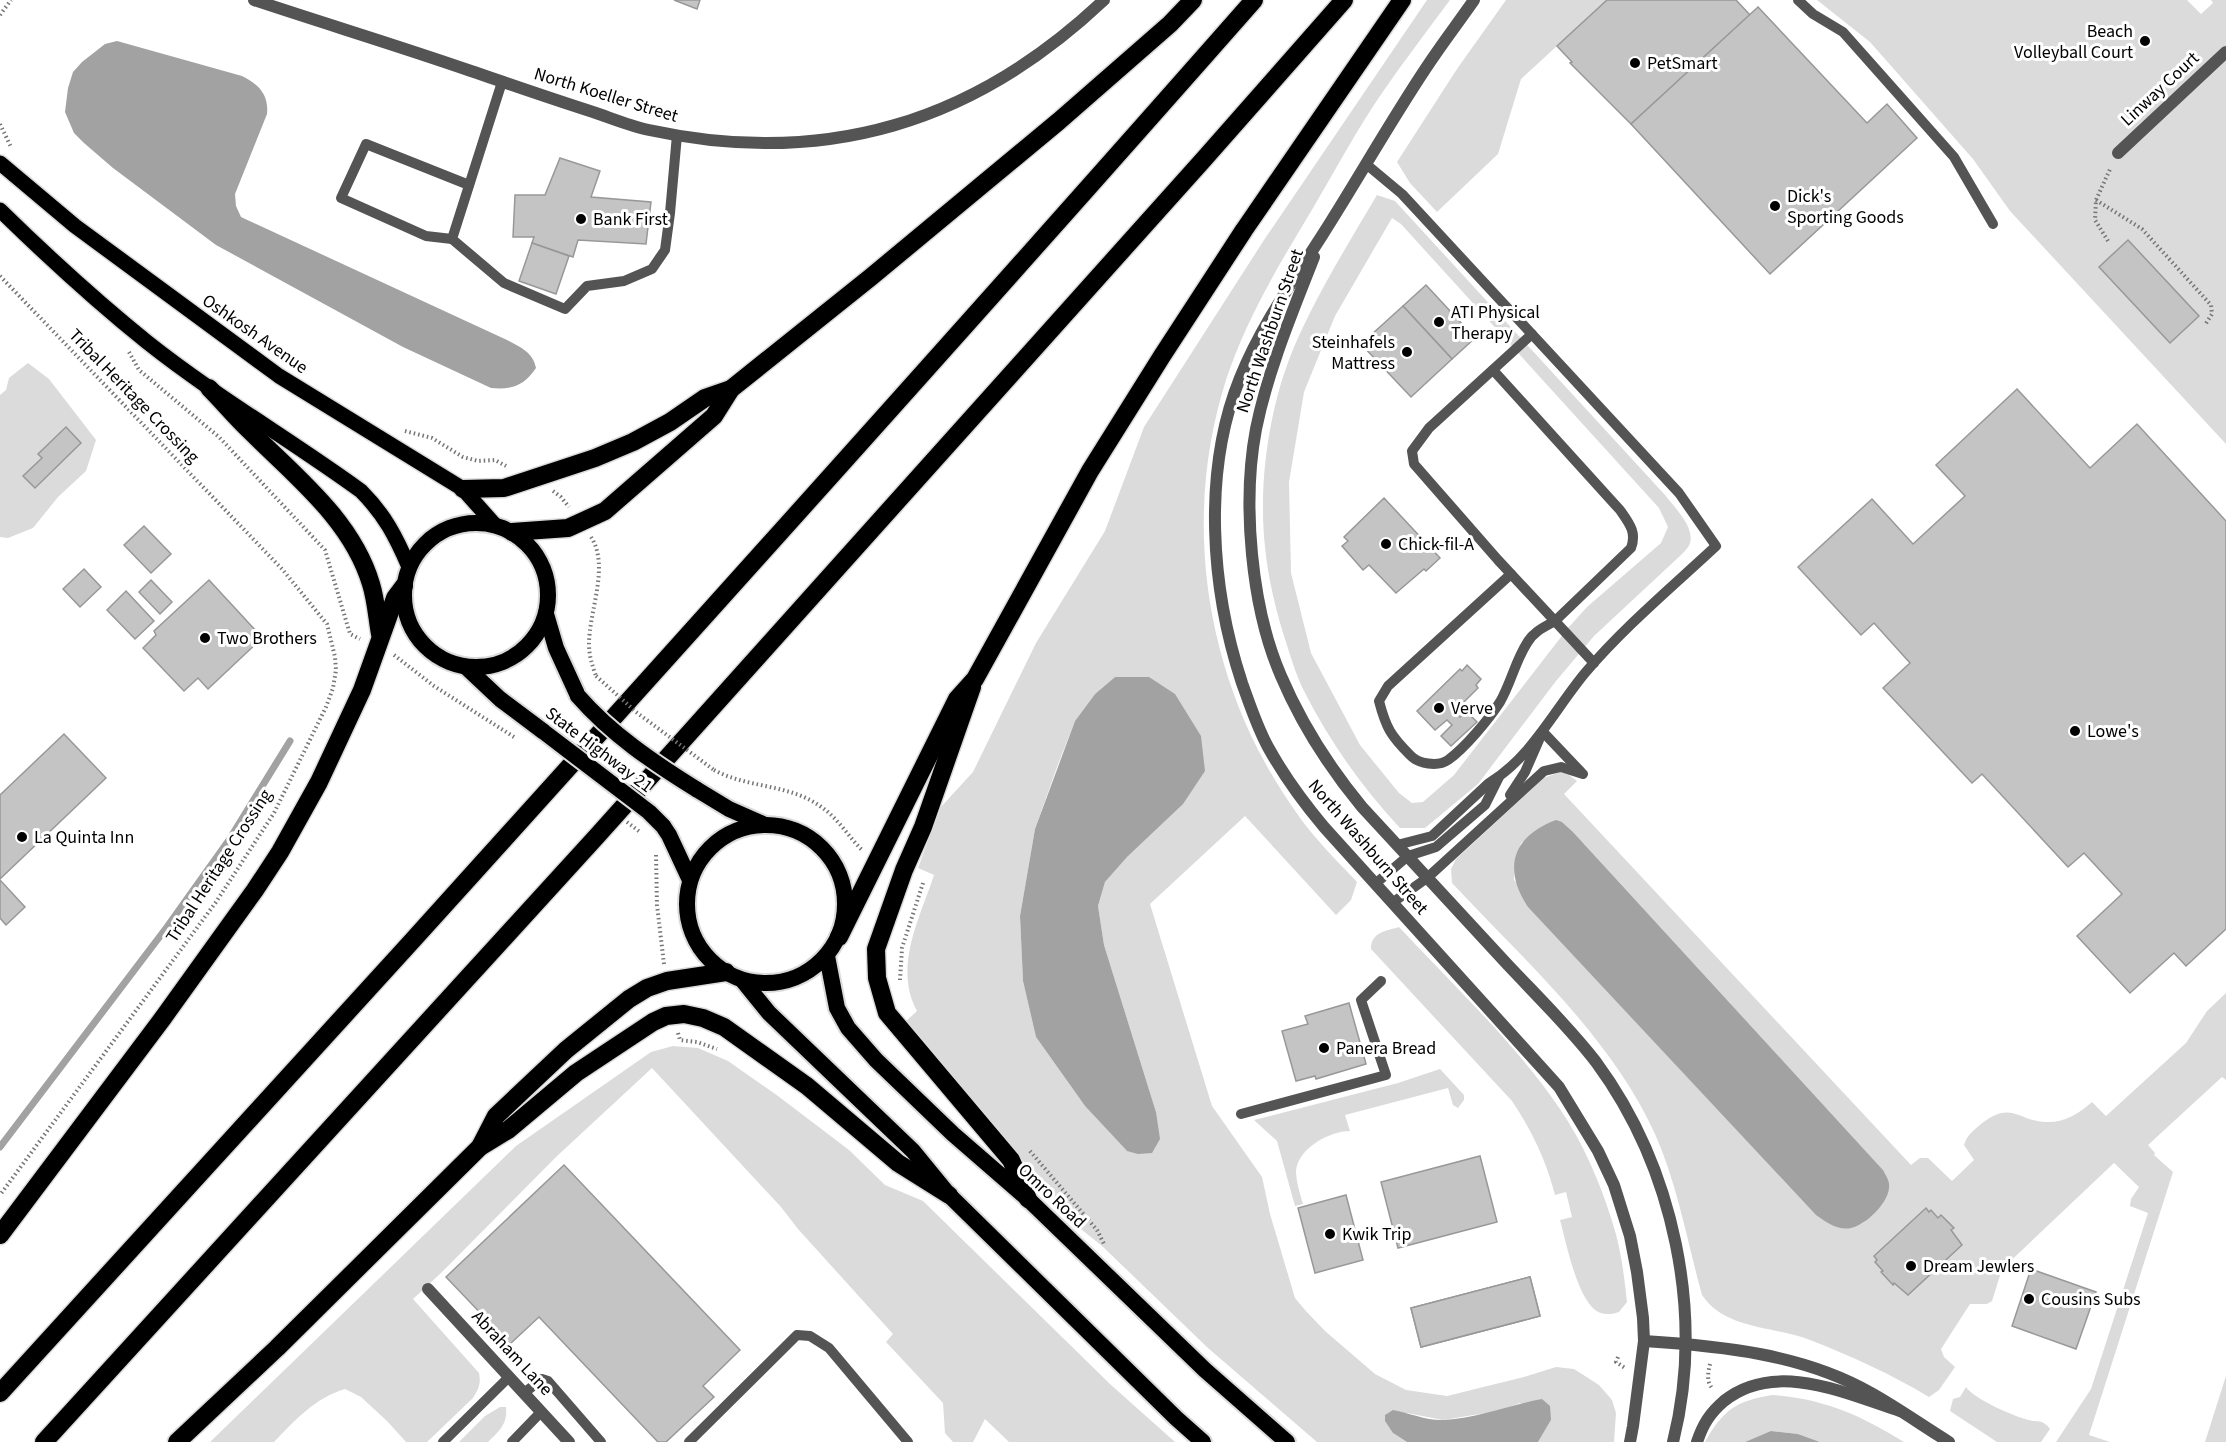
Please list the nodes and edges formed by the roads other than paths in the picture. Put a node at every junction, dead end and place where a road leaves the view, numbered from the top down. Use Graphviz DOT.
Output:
graph roads {
  1 [pos="254,0"];
  2 [pos="1104,0"];
  3 [pos="1193,0"];
  4 [pos="1254,0"];
  5 [pos="1344,0"];
  6 [pos="1402,0"];
  7 [pos="1474,0"];
  8 [pos="1798,0"];
  9 [pos="2226,52"];
  10 [pos="502,82"];
  11 [pos="678,135"];
  12 [pos="2118,153"];
  13 [pos="0,163"];
  14 [pos="1366,164"];
  15 [pos="469,185"];
  16 [pos="0,210"];
  17 [pos="1993,224"];
  18 [pos="1322,236"];
  19 [pos="452,239"];
  20 [pos="1532,334"];
  21 [pos="1493,370"];
  22 [pos="209,388"];
  23 [pos="731,389"];
  24 [pos="463,489"];
  25 [pos="494,525"];
  26 [pos="512,532"];
  27 [pos="409,567"];
  28 [pos="1511,574"];
  29 [pos="404,586"];
  30 [pos="546,614"];
  31 [pos="1555,621"];
  32 [pos="372,639"];
  33 [pos="1594,663"];
  34 [pos="466,667"];
  35 [pos="975,679"];
  36 [pos="1543,732"];
  37 [pos="1499,777"];
  38 [pos="1501,808"];
  39 [pos="764,825"];
  40 [pos="1397,845"];
  41 [pos="1408,856"];
  42 [pos="1427,878"];
  43 [pos="690,880"];
  44 [pos="1375,884"];
  45 [pos="1392,903"];
  46 [pos="839,937"];
  47 [pos="827,956"];
  48 [pos="726,972"];
  49 [pos="743,981"];
  50 [pos="1381,981"];
  51 [pos="1241,1114"];
  52 [pos="480,1147"];
  53 [pos="949,1195"];
  54 [pos="1028,1199"];
  55 [pos="0,1235"];
  56 [pos="428,1289"];
  57 [pos="1644,1341"];
  58 [pos="1685,1344"];
  59 [pos="509,1377"];
  60 [pos="524,1393"];
  61 [pos="0,1394"];
  62 [pos="1899,1411"];
  63 [pos="541,1412"];
  64 [pos="44,1442"];
  65 [pos="177,1442"];
  66 [pos="442,1442"];
  67 [pos="512,1442"];
  68 [pos="569,1442"];
  69 [pos="601,1442"];
  70 [pos="689,1442"];
  71 [pos="908,1442"];
  72 [pos="1203,1442"];
  73 [pos="1287,1442"];
  74 [pos="1629,1442"];
  75 [pos="1673,1442"];
  76 [pos="1697,1442"];
  77 [pos="1949,1442"];
  1 -- 10 [label="street, North Koeller Street"];
  2 -- 11 [label="street, North Koeller Street"];
  3 -- 23 [label="highway"];
  4 -- 61 [label="highway"];
  5 -- 64 [label="highway"];
  6 -- 35 [label="highway"];
  7 -- 14 [label="street, North Washburn Street"];
  8 -- 17 [label="lane"];
  9 -- 12 [label="street, Linway Court"];
  10 -- 11 [label="street, North Koeller Street"];
  10 -- 15 [label="lane"];
  11 -- 19 [label="lane"];
  13 -- 24 [label="main road, Oshkosh Avenue"];
  14 -- 18 [label="street, North Washburn Street"];
  14 -- 20 [label="lane"];
  15 -- 19 [label="lane"];
  15 -- 19 [label="lane"];
  16 -- 22 [label="main road"];
  18 -- 40 [label="street, North Washburn Street"];
  18 -- 44 [label="street, North Washburn Street"];
  20 -- 21 [label="lane"];
  20 -- 33 [label="lane"];
  21 -- 28 [label="lane"];
  21 -- 31 [label="lane"];
  22 -- 27 [label="main road"];
  22 -- 32 [label="highway"];
  23 -- 24 [label="highway"];
  23 -- 26 [label="highway"];
  24 -- 25 [label="main road, Oshkosh Avenue"];
  25 -- 26 [label="highway"];
  25 -- 27 [label="highway"];
  26 -- 30 [label="highway"];
  27 -- 29 [label="highway"];
  28 -- 31 [label="lane"];
  28 -- 31 [label="lane"];
  29 -- 32 [label="highway"];
  29 -- 34 [label="highway"];
  30 -- 34 [label="highway"];
  30 -- 39 [label="highway, State Highway 21, bridge"];
  31 -- 33 [label="lane"];
  32 -- 55 [label="highway"];
  33 -- 36 [label="lane"];
  34 -- 43 [label="highway, State Highway 21, bridge"];
  35 -- 46 [label="highway"];
  35 -- 54 [label="highway"];
  36 -- 37 [label="lane"];
  36 -- 38 [label="lane"];
  36 -- 38 [label="lane"];
  37 -- 40 [label="lane"];
  37 -- 41 [label="lane"];
  38 -- 42 [label="lane"];
  39 -- 43 [label="highway"];
  39 -- 46 [label="highway"];
  40 -- 41 [label="street, North Washburn Street"];
  41 -- 42 [label="street, North Washburn Street"];
  41 -- 44 [label="lane"];
  42 -- 45 [label="lane"];
  42 -- 58 [label="street, North Washburn Street"];
  43 -- 48 [label="highway"];
  44 -- 45 [label="street, North Washburn Street"];
  45 -- 57 [label="street, North Washburn Street"];
  46 -- 47 [label="highway"];
  47 -- 49 [label="highway"];
  47 -- 54 [label="highway, Omro Road"];
  48 -- 49 [label="highway"];
  48 -- 52 [label="highway"];
  49 -- 53 [label="highway"];
  50 -- 51 [label="lane"];
  52 -- 53 [label="highway"];
  52 -- 65 [label="highway"];
  53 -- 72 [label="highway"];
  54 -- 73 [label="highway, Omro Road"];
  56 -- 59 [label="street, Abraham Lane"];
  57 -- 58 [label="street"];
  57 -- 74 [label="street, North Washburn Street"];
  58 -- 62 [label="street"];
  58 -- 75 [label="street, North Washburn Street"];
  59 -- 60 [label="street, Abraham Lane"];
  59 -- 66 [label="lane"];
  60 -- 63 [label="street, Abraham Lane"];
  60 -- 69 [label="lane"];
  62 -- 76 [label="street"];
  62 -- 77 [label="street"];
  63 -- 67 [label="lane"];
  63 -- 68 [label="street, Abraham Lane"];
  70 -- 71 [label="lane"];
}
